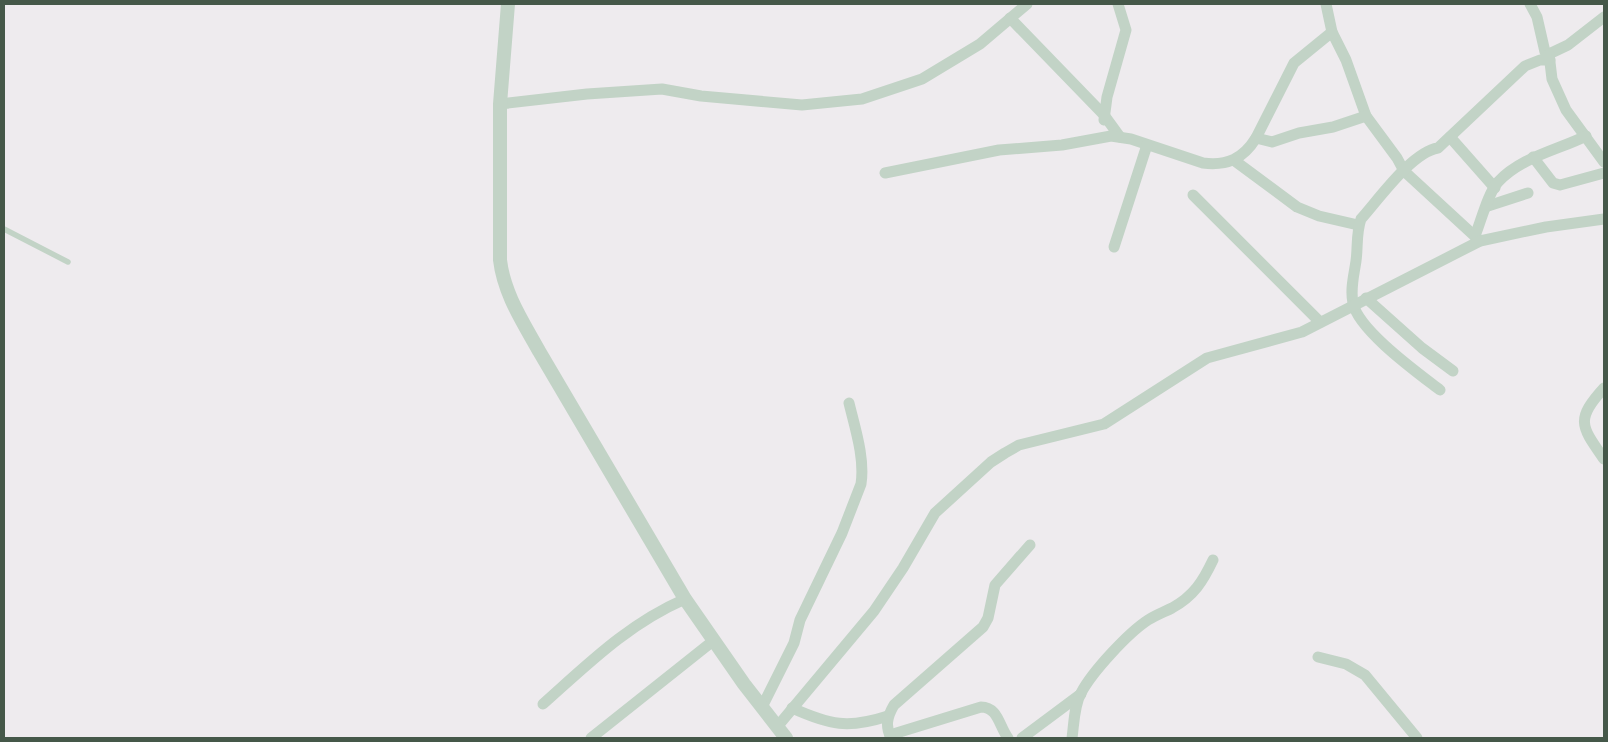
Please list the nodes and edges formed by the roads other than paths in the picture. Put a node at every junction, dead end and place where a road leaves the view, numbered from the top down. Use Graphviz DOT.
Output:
graph roads {
  1 [pos="508,4"];
  2 [pos="1027,4"];
  3 [pos="1118,4"];
  4 [pos="1326,4"];
  5 [pos="1530,4"];
  6 [pos="1542,4"];
  7 [pos="1537,17"];
  8 [pos="1604,17"];
  9 [pos="1010,18"];
  10 [pos="1332,32"];
  11 [pos="1550,57"];
  12 [pos="500,104"];
  13 [pos="1104,115"];
  14 [pos="1366,116"];
  15 [pos="1586,136"];
  16 [pos="1105,137"];
  17 [pos="1120,137"];
  18 [pos="1450,137"];
  19 [pos="1256,138"];
  20 [pos="1146,145"];
  21 [pos="1533,157"];
  22 [pos="1235,161"];
  23 [pos="1604,162"];
  24 [pos="1404,172"];
  25 [pos="1604,172"];
  26 [pos="885,173"];
  27 [pos="1495,188"];
  28 [pos="1528,193"];
  29 [pos="1193,195"];
  30 [pos="1488,206"];
  31 [pos="1604,219"];
  32 [pos="1358,225"];
  33 [pos="4,228"];
  34 [pos="1477,238"];
  35 [pos="1114,248"];
  36 [pos="68,262"];
  37 [pos="1366,298"];
  38 [pos="1353,305"];
  39 [pos="1320,322"];
  40 [pos="1453,371"];
  41 [pos="1604,388"];
  42 [pos="1440,390"];
  43 [pos="849,402"];
  44 [pos="1604,459"];
  45 [pos="1030,545"];
  46 [pos="1213,560"];
  47 [pos="685,599"];
  48 [pos="713,642"];
  49 [pos="1318,657"];
  50 [pos="1080,694"];
  51 [pos="543,704"];
  52 [pos="762,707"];
  53 [pos="792,708"];
  54 [pos="888,716"];
  55 [pos="777,727"];
  56 [pos="891,737"];
  57 [pos="591,738"];
  58 [pos="786,738"];
  59 [pos="1008,738"];
  60 [pos="1022,738"];
  61 [pos="1072,738"];
  62 [pos="1417,738"];
  1 -- 12 [label="street"];
  2 -- 9 [label="street"];
  3 -- 13 [label="street"];
  4 -- 10 [label="street"];
  5 -- 7 [label="street"];
  6 -- 7 [label="street"];
  7 -- 11 [label="street"];
  8 -- 11 [label="street"];
  9 -- 12 [label="street"];
  9 -- 13 [label="street"];
  10 -- 14 [label="street"];
  10 -- 19 [label="street"];
  11 -- 15 [label="street"];
  11 -- 18 [label="street"];
  12 -- 47 [label="street"];
  13 -- 16 [label="street"];
  13 -- 17 [label="street"];
  14 -- 19 [label="street"];
  14 -- 24 [label="street"];
  15 -- 21 [label="street"];
  15 -- 23 [label="street"];
  16 -- 17 [label="street"];
  16 -- 26 [label="street"];
  17 -- 20 [label="street"];
  18 -- 24 [label="street"];
  18 -- 27 [label="street"];
  19 -- 22 [label="street"];
  20 -- 22 [label="street"];
  20 -- 35 [label="street"];
  21 -- 25 [label="street"];
  21 -- 27 [label="street"];
  22 -- 32 [label="street"];
  24 -- 32 [label="street"];
  24 -- 34 [label="street"];
  27 -- 30 [label="street"];
  28 -- 30 [label="street"];
  29 -- 39 [label="street"];
  30 -- 34 [label="street"];
  31 -- 34 [label="street"];
  32 -- 38 [label="street"];
  33 -- 36 [label="lane"];
  34 -- 37 [label="street"];
  37 -- 38 [label="street"];
  37 -- 40 [label="street"];
  38 -- 39 [label="street"];
  38 -- 42 [label="street"];
  39 -- 53 [label="street"];
  41 -- 44 [label="street"];
  43 -- 52 [label="street"];
  45 -- 54 [label="street"];
  46 -- 50 [label="street"];
  47 -- 48 [label="street"];
  47 -- 51 [label="street"];
  48 -- 52 [label="street"];
  48 -- 57 [label="street"];
  49 -- 62 [label="street"];
  50 -- 60 [label="street"];
  50 -- 61 [label="street"];
  52 -- 55 [label="street"];
  53 -- 54 [label="street"];
  53 -- 55 [label="street"];
  54 -- 56 [label="street"];
  55 -- 58 [label="street"];
  56 -- 59 [label="street"];
}
